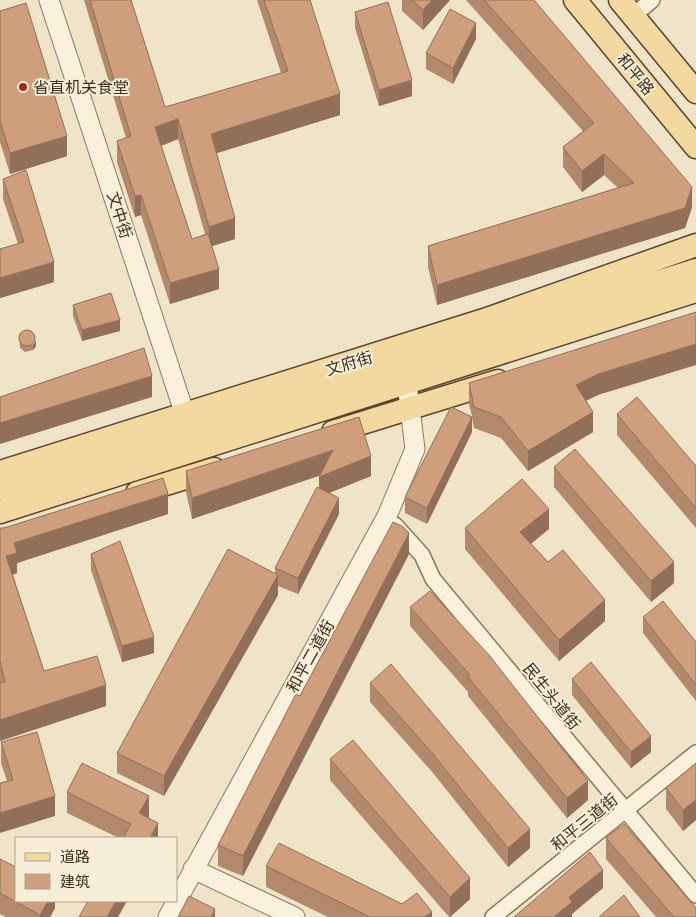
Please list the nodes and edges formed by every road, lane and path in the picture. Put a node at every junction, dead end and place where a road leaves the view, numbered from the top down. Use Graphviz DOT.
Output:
graph roads {
  1 [pos="49,0"];
  2 [pos="575,0"];
  3 [pos="652,0"];
  4 [pos="627,8"];
  5 [pos="696,92"];
  6 [pos="696,147"];
  7 [pos="696,245"];
  8 [pos="696,270"];
  9 [pos="696,291"];
  10 [pos="515,375"];
  11 [pos="407,384"];
  12 [pos="410,408"];
  13 [pos="187,422"];
  14 [pos="315,438"];
  15 [pos="238,462"];
  16 [pos="0,472"];
  17 [pos="0,489"];
  18 [pos="114,500"];
  19 [pos="0,512"];
  20 [pos="387,516"];
  21 [pos="696,753"];
  22 [pos="624,811"];
  23 [pos="193,869"];
  24 [pos="696,895"];
  25 [pos="178,898"];
  26 [pos="176,902"];
  27 [pos="168,917"];
  28 [pos="295,917"];
  29 [pos="493,917"];
  1 -- 13 [label="street, 文中街"];
  2 -- 6 [label="main road, 和平路"];
  3 -- 4 [label="street"];
  4 -- 5 [label="main road"];
  7 -- 13 [label="main road, 文府街"];
  8 -- 13 [label="main road, 文府街"];
  9 -- 11 [label="main road"];
  10 -- 12 [label="main road"];
  11 -- 12 [label="street, 和平二道街"];
  11 -- 19 [label="main road"];
  12 -- 14 [label="main road"];
  12 -- 20 [label="street, 和平二道街"];
  13 -- 16 [label="main road, 文府街"];
  13 -- 17 [label="main road, 文府街"];
  15 -- 18 [label="main road"];
  20 -- 22 [label="street, 民生头道街"];
  20 -- 23 [label="street, 和平二道街"];
  21 -- 22 [label="street, 和平三道街"];
  22 -- 24 [label="street, 民生头道街"];
  22 -- 29 [label="street, 和平三道街"];
  23 -- 25 [label="street, 和平二道街"];
  23 -- 28 [label="street"];
  26 -- 27 [label="street, 和平二道街"];
}
